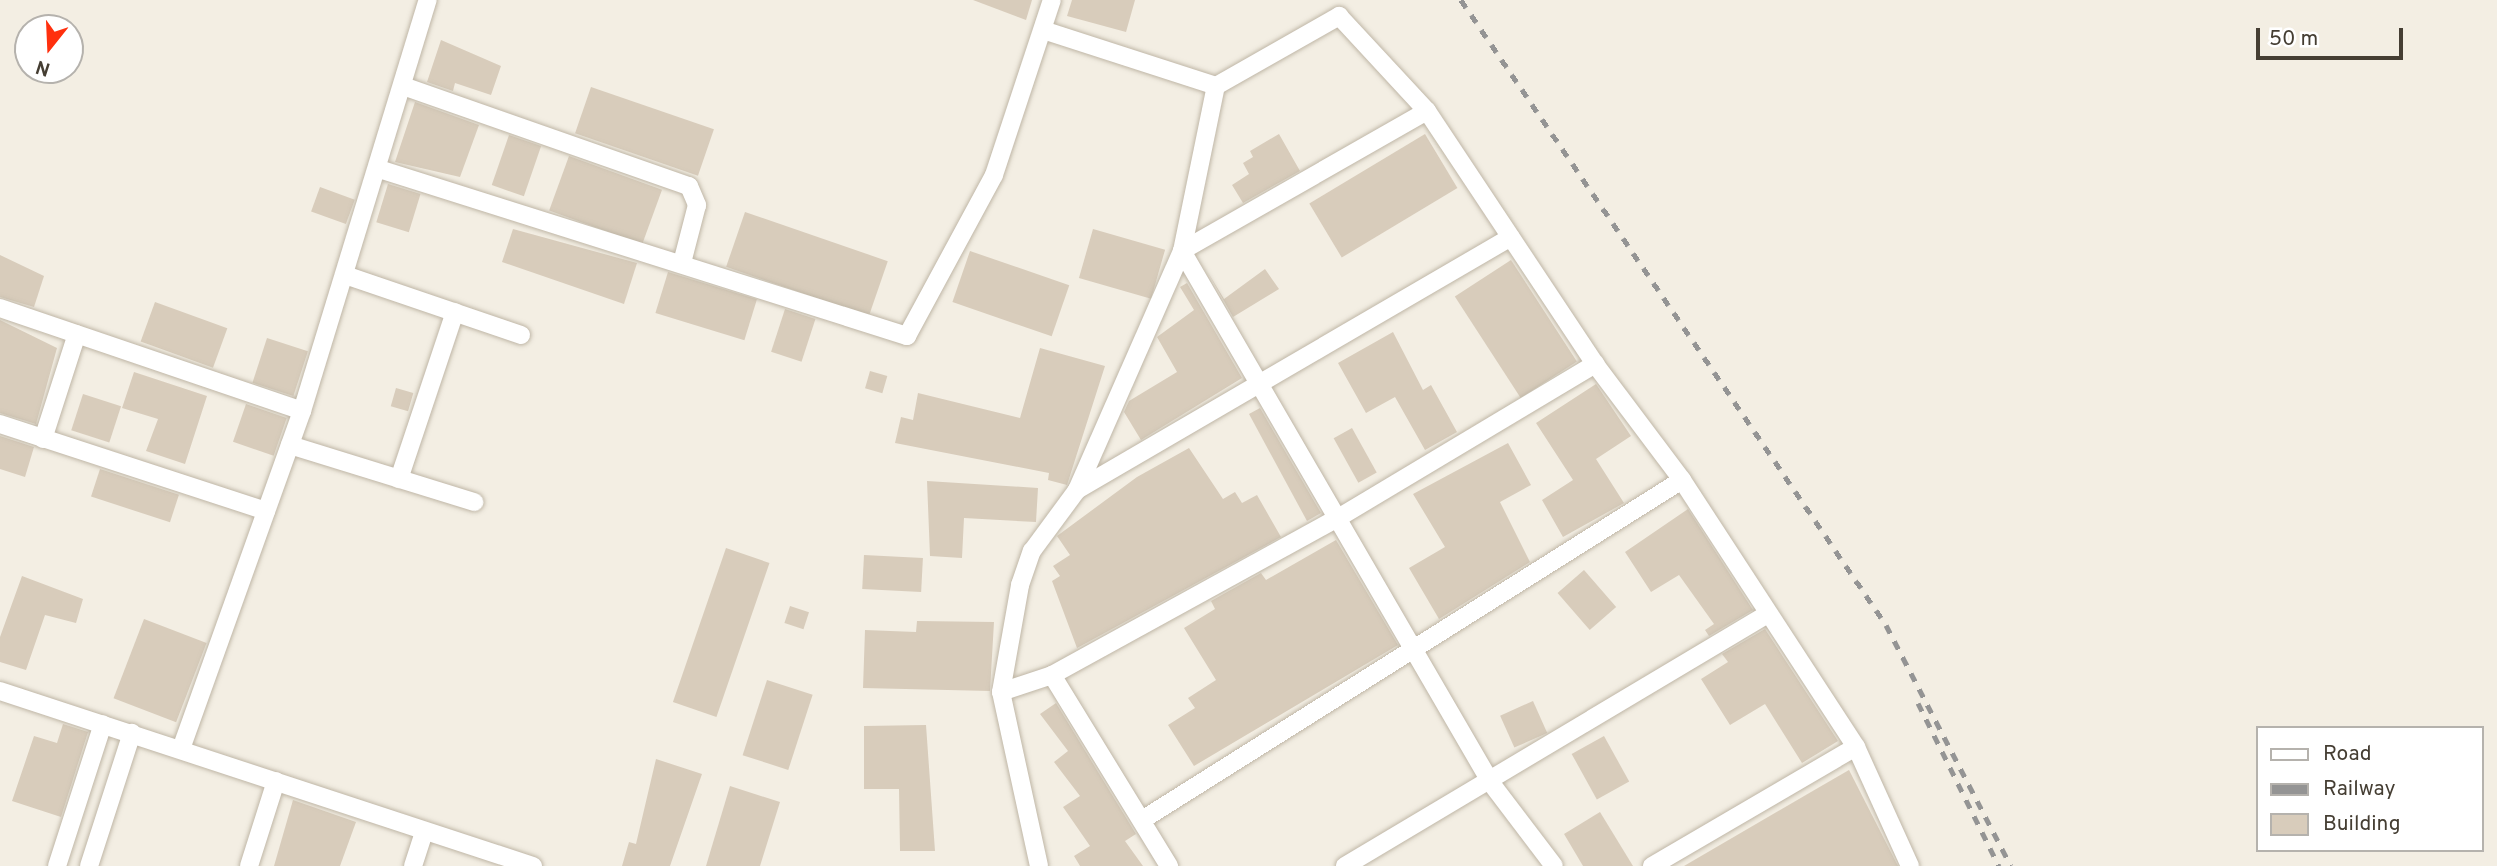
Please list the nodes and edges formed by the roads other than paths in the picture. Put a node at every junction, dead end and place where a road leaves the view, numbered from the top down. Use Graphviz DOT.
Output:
graph roads {
  1 [pos="428,0"];
  2 [pos="1052,0"];
  3 [pos="1043,30"];
  4 [pos="403,86"];
  5 [pos="1216,86"];
  6 [pos="1427,111"];
  7 [pos="379,169"];
  8 [pos="1511,237"];
  9 [pos="1182,251"];
  10 [pos="682,262"];
  11 [pos="345,275"];
  12 [pos="0,308"];
  13 [pos="455,312"];
  14 [pos="77,334"];
  15 [pos="521,335"];
  16 [pos="1595,364"];
  17 [pos="1260,384"];
  18 [pos="302,411"];
  19 [pos="0,424"];
  20 [pos="43,439"];
  21 [pos="290,445"];
  22 [pos="399,479"];
  23 [pos="1682,480"];
  24 [pos="1077,490"];
  25 [pos="474,502"];
  26 [pos="266,511"];
  27 [pos="1338,518"];
  28 [pos="1768,614"];
  29 [pos="1415,652"];
  30 [pos="1052,675"];
  31 [pos="0,691"];
  32 [pos="1001,692"];
  33 [pos="103,724"];
  34 [pos="132,733"];
  35 [pos="1856,747"];
  36 [pos="181,749"];
  37 [pos="276,780"];
  38 [pos="1491,783"];
  39 [pos="1142,820"];
  40 [pos="424,832"];
  41 [pos="57,866"];
  42 [pos="89,866"];
  43 [pos="249,866"];
  44 [pos="413,866"];
  45 [pos="533,866"];
  46 [pos="1039,866"];
  47 [pos="1169,866"];
  48 [pos="1345,866"];
  49 [pos="1554,866"];
  50 [pos="1652,866"];
  51 [pos="1910,866"];
  1 -- 4 [label="street"];
  2 -- 3 [label="street"];
  3 -- 5 [label="street"];
  3 -- 10 [label="street"];
  4 -- 7 [label="street"];
  4 -- 10 [label="street"];
  5 -- 6 [label="street"];
  5 -- 9 [label="street"];
  6 -- 8 [label="street"];
  6 -- 9 [label="street"];
  7 -- 10 [label="street"];
  7 -- 11 [label="street"];
  8 -- 16 [label="street"];
  8 -- 17 [label="street"];
  9 -- 17 [label="street"];
  9 -- 24 [label="street"];
  11 -- 13 [label="street"];
  11 -- 18 [label="street"];
  12 -- 14 [label="street"];
  13 -- 15 [label="street"];
  13 -- 22 [label="street"];
  14 -- 18 [label="street"];
  14 -- 20 [label="street"];
  16 -- 23 [label="street"];
  16 -- 27 [label="street"];
  17 -- 24 [label="street"];
  17 -- 27 [label="street"];
  18 -- 21 [label="street"];
  19 -- 20 [label="street"];
  20 -- 26 [label="street"];
  21 -- 22 [label="street"];
  21 -- 26 [label="street"];
  22 -- 25 [label="street"];
  23 -- 28 [label="street"];
  23 -- 29 [label="street"];
  24 -- 32 [label="street"];
  26 -- 36 [label="street"];
  27 -- 29 [label="street"];
  27 -- 30 [label="street"];
  28 -- 35 [label="street"];
  28 -- 38 [label="street"];
  29 -- 38 [label="street"];
  29 -- 39 [label="street"];
  30 -- 32 [label="street"];
  30 -- 39 [label="street"];
  31 -- 33 [label="street"];
  32 -- 46 [label="street"];
  33 -- 34 [label="street"];
  33 -- 41 [label="street"];
  34 -- 36 [label="street"];
  34 -- 42 [label="street"];
  35 -- 50 [label="street"];
  35 -- 51 [label="street"];
  36 -- 37 [label="street"];
  37 -- 40 [label="street"];
  37 -- 43 [label="street"];
  38 -- 48 [label="street"];
  38 -- 49 [label="street"];
  39 -- 47 [label="street"];
  40 -- 44 [label="street"];
  40 -- 45 [label="street"];
}
